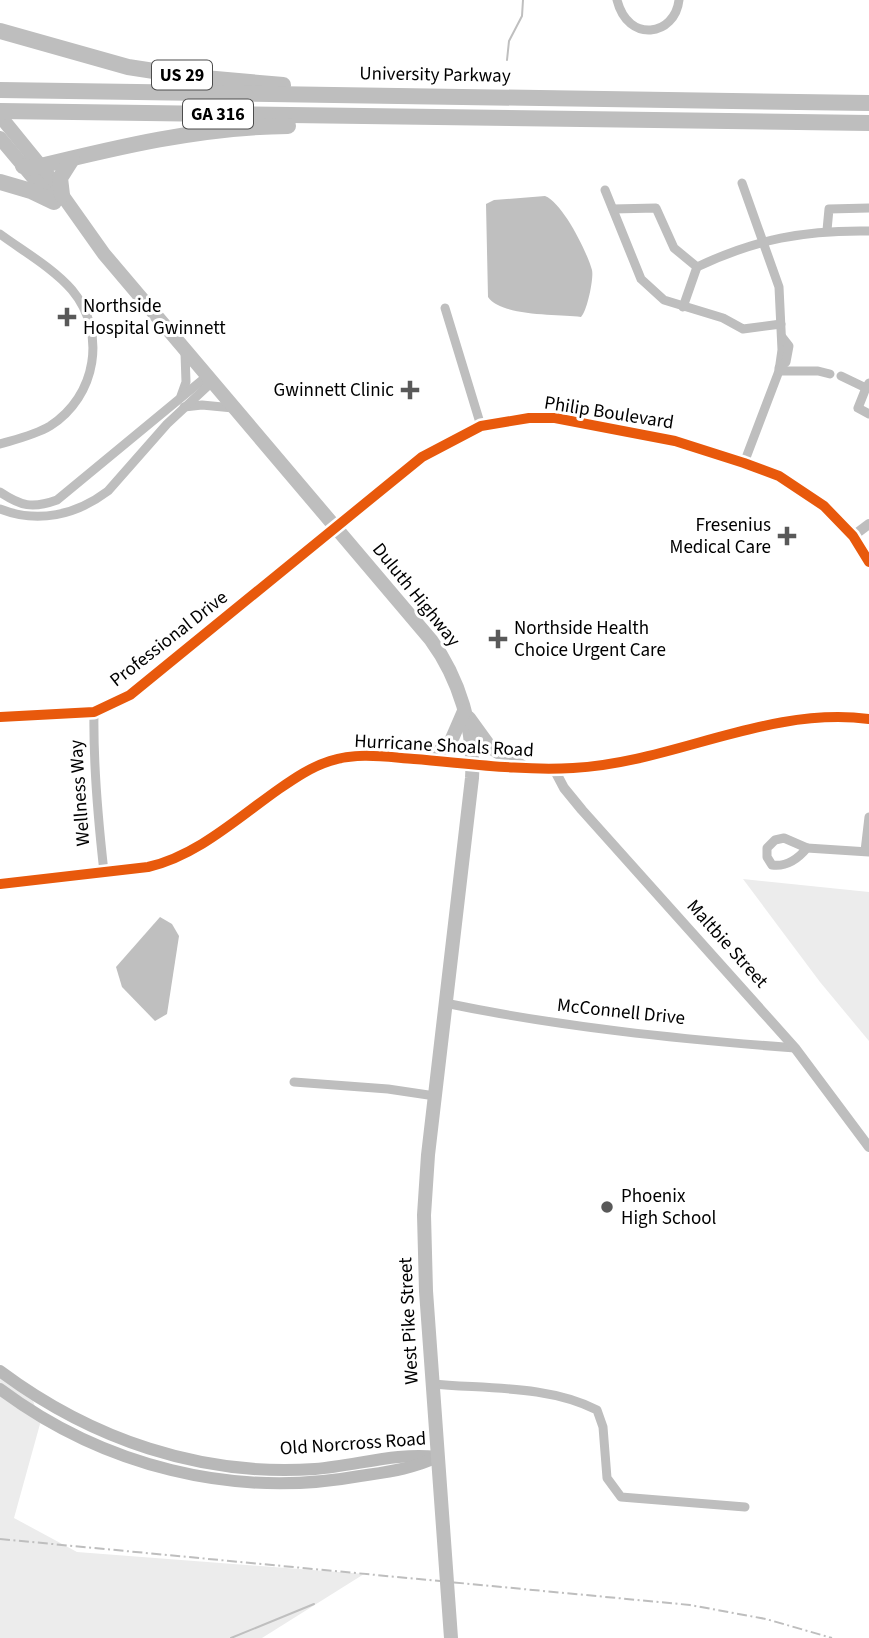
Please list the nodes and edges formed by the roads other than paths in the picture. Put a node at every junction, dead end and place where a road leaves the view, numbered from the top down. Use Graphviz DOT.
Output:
graph roads {
  1 [pos="617,0"];
  2 [pos="679,0"];
  3 [pos="0,31"];
  4 [pos="0,90"];
  5 [pos="362,96"];
  6 [pos="869,103"];
  7 [pos="0,113"];
  8 [pos="436,117"];
  9 [pos="869,123"];
  10 [pos="0,138"];
  11 [pos="72,159"];
  12 [pos="31,166"];
  13 [pos="5,183"];
  14 [pos="742,183"];
  15 [pos="605,190"];
  16 [pos="58,199"];
  17 [pos="869,208"];
  18 [pos="612,209"];
  19 [pos="827,230"];
  20 [pos="869,231"];
  21 [pos="0,234"];
  22 [pos="763,242"];
  23 [pos="697,267"];
  24 [pos="682,307"];
  25 [pos="445,308"];
  26 [pos="781,324"];
  27 [pos="185,353"];
  28 [pos="779,369"];
  29 [pos="830,374"];
  30 [pos="841,376"];
  31 [pos="209,380"];
  32 [pos="867,385"];
  33 [pos="181,404"];
  34 [pos="233,408"];
  35 [pos="869,414"];
  36 [pos="481,426"];
  37 [pos="1,445"];
  38 [pos="744,463"];
  39 [pos="0,492"];
  40 [pos="0,498"];
  41 [pos="16,503"];
  42 [pos="0,509"];
  43 [pos="869,524"];
  44 [pos="336,528"];
  45 [pos="853,536"];
  46 [pos="869,562"];
  47 [pos="464,711"];
  48 [pos="94,712"];
  49 [pos="0,717"];
  50 [pos="867,717"];
  51 [pos="430,760"];
  52 [pos="473,763"];
  53 [pos="524,768"];
  54 [pos="554,769"];
  55 [pos="869,817"];
  56 [pos="807,848"];
  57 [pos="867,852"];
  58 [pos="104,872"];
  59 [pos="0,884"];
  60 [pos="445,1003"];
  61 [pos="795,1048"];
  62 [pos="294,1082"];
  63 [pos="435,1096"];
  64 [pos="869,1147"];
  65 [pos="0,1371"];
  66 [pos="432,1384"];
  67 [pos="0,1389"];
  68 [pos="437,1457"];
  69 [pos="746,1507"];
  70 [pos="451,1638"];
  1 -- 2 [label="street"];
  3 -- 5 [label="highway, US 29"];
  4 -- 5 [label="highway, University Parkway / GA 316"];
  5 -- 6 [label="highway, University Parkway / GA 316"];
  7 -- 8 [label="highway, GA 316"];
  7 -- 12 [label="main road, Duluth Highway"];
  8 -- 9 [label="highway, GA 316"];
  8 -- 11 [label="highway"];
  10 -- 12 [label="main road, Duluth Highway"];
  11 -- 12 [label="highway"];
  11 -- 16 [label="highway"];
  12 -- 13 [label="highway"];
  12 -- 16 [label="main road, Duluth Highway"];
  13 -- 16 [label="highway"];
  14 -- 22 [label="street"];
  15 -- 18 [label="street"];
  16 -- 27 [label="main road, Duluth Highway"];
  17 -- 19 [label="street"];
  18 -- 23 [label="street"];
  18 -- 24 [label="street"];
  19 -- 20 [label="street"];
  19 -- 22 [label="street"];
  21 -- 37 [label="street"];
  22 -- 23 [label="street"];
  22 -- 26 [label="street"];
  23 -- 24 [label="street"];
  24 -- 26 [label="street"];
  25 -- 36 [label="street"];
  26 -- 28 [label="street"];
  27 -- 31 [label="main road, Duluth Highway"];
  27 -- 33 [label="street"];
  28 -- 29 [label="street"];
  28 -- 38 [label="street"];
  30 -- 32 [label="street"];
  31 -- 33 [label="street"];
  31 -- 34 [label="main road, Duluth Highway"];
  32 -- 35 [label="street"];
  33 -- 34 [label="street"];
  33 -- 41 [label="street"];
  33 -- 42 [label="street"];
  34 -- 44 [label="main road, Duluth Highway"];
  36 -- 38 [label="street, Philip Boulevard"];
  36 -- 44 [label="street, Philip Boulevard"];
  38 -- 45 [label="street, Philip Boulevard"];
  39 -- 41 [label="street"];
  40 -- 41 [label="street"];
  43 -- 45 [label="street"];
  44 -- 47 [label="main road, Duluth Highway"];
  44 -- 48 [label="street, Professional Drive"];
  45 -- 46 [label="street, Philip Boulevard"];
  47 -- 51 [label="main road"];
  47 -- 52 [label="main road, Duluth Highway"];
  47 -- 53 [label="main road"];
  48 -- 49 [label="street, Professional Drive"];
  48 -- 58 [label="street, Wellness Way"];
  50 -- 54 [label="street, Hurricane Shoals Road"];
  51 -- 52 [label="street, Hurricane Shoals Road"];
  51 -- 58 [label="street, Hurricane Shoals Road"];
  52 -- 53 [label="street, Hurricane Shoals Road"];
  52 -- 60 [label="main road, Duluth Highway"];
  53 -- 54 [label="street, Hurricane Shoals Road"];
  54 -- 61 [label="street, Maltbie Street"];
  55 -- 57 [label="street"];
  56 -- 57 [label="street"];
  58 -- 59 [label="street, Hurricane Shoals Road"];
  60 -- 61 [label="street, McConnell Drive"];
  60 -- 63 [label="main road, West Pike Street"];
  61 -- 64 [label="street, Maltbie Street"];
  62 -- 63 [label="street"];
  63 -- 66 [label="main road, West Pike Street"];
  65 -- 68 [label="main road, Old Norcross Road"];
  66 -- 68 [label="main road, West Pike Street"];
  66 -- 69 [label="street"];
  67 -- 68 [label="main road, Old Norcross Road"];
  68 -- 70 [label="main road, West Pike Street"];
}
